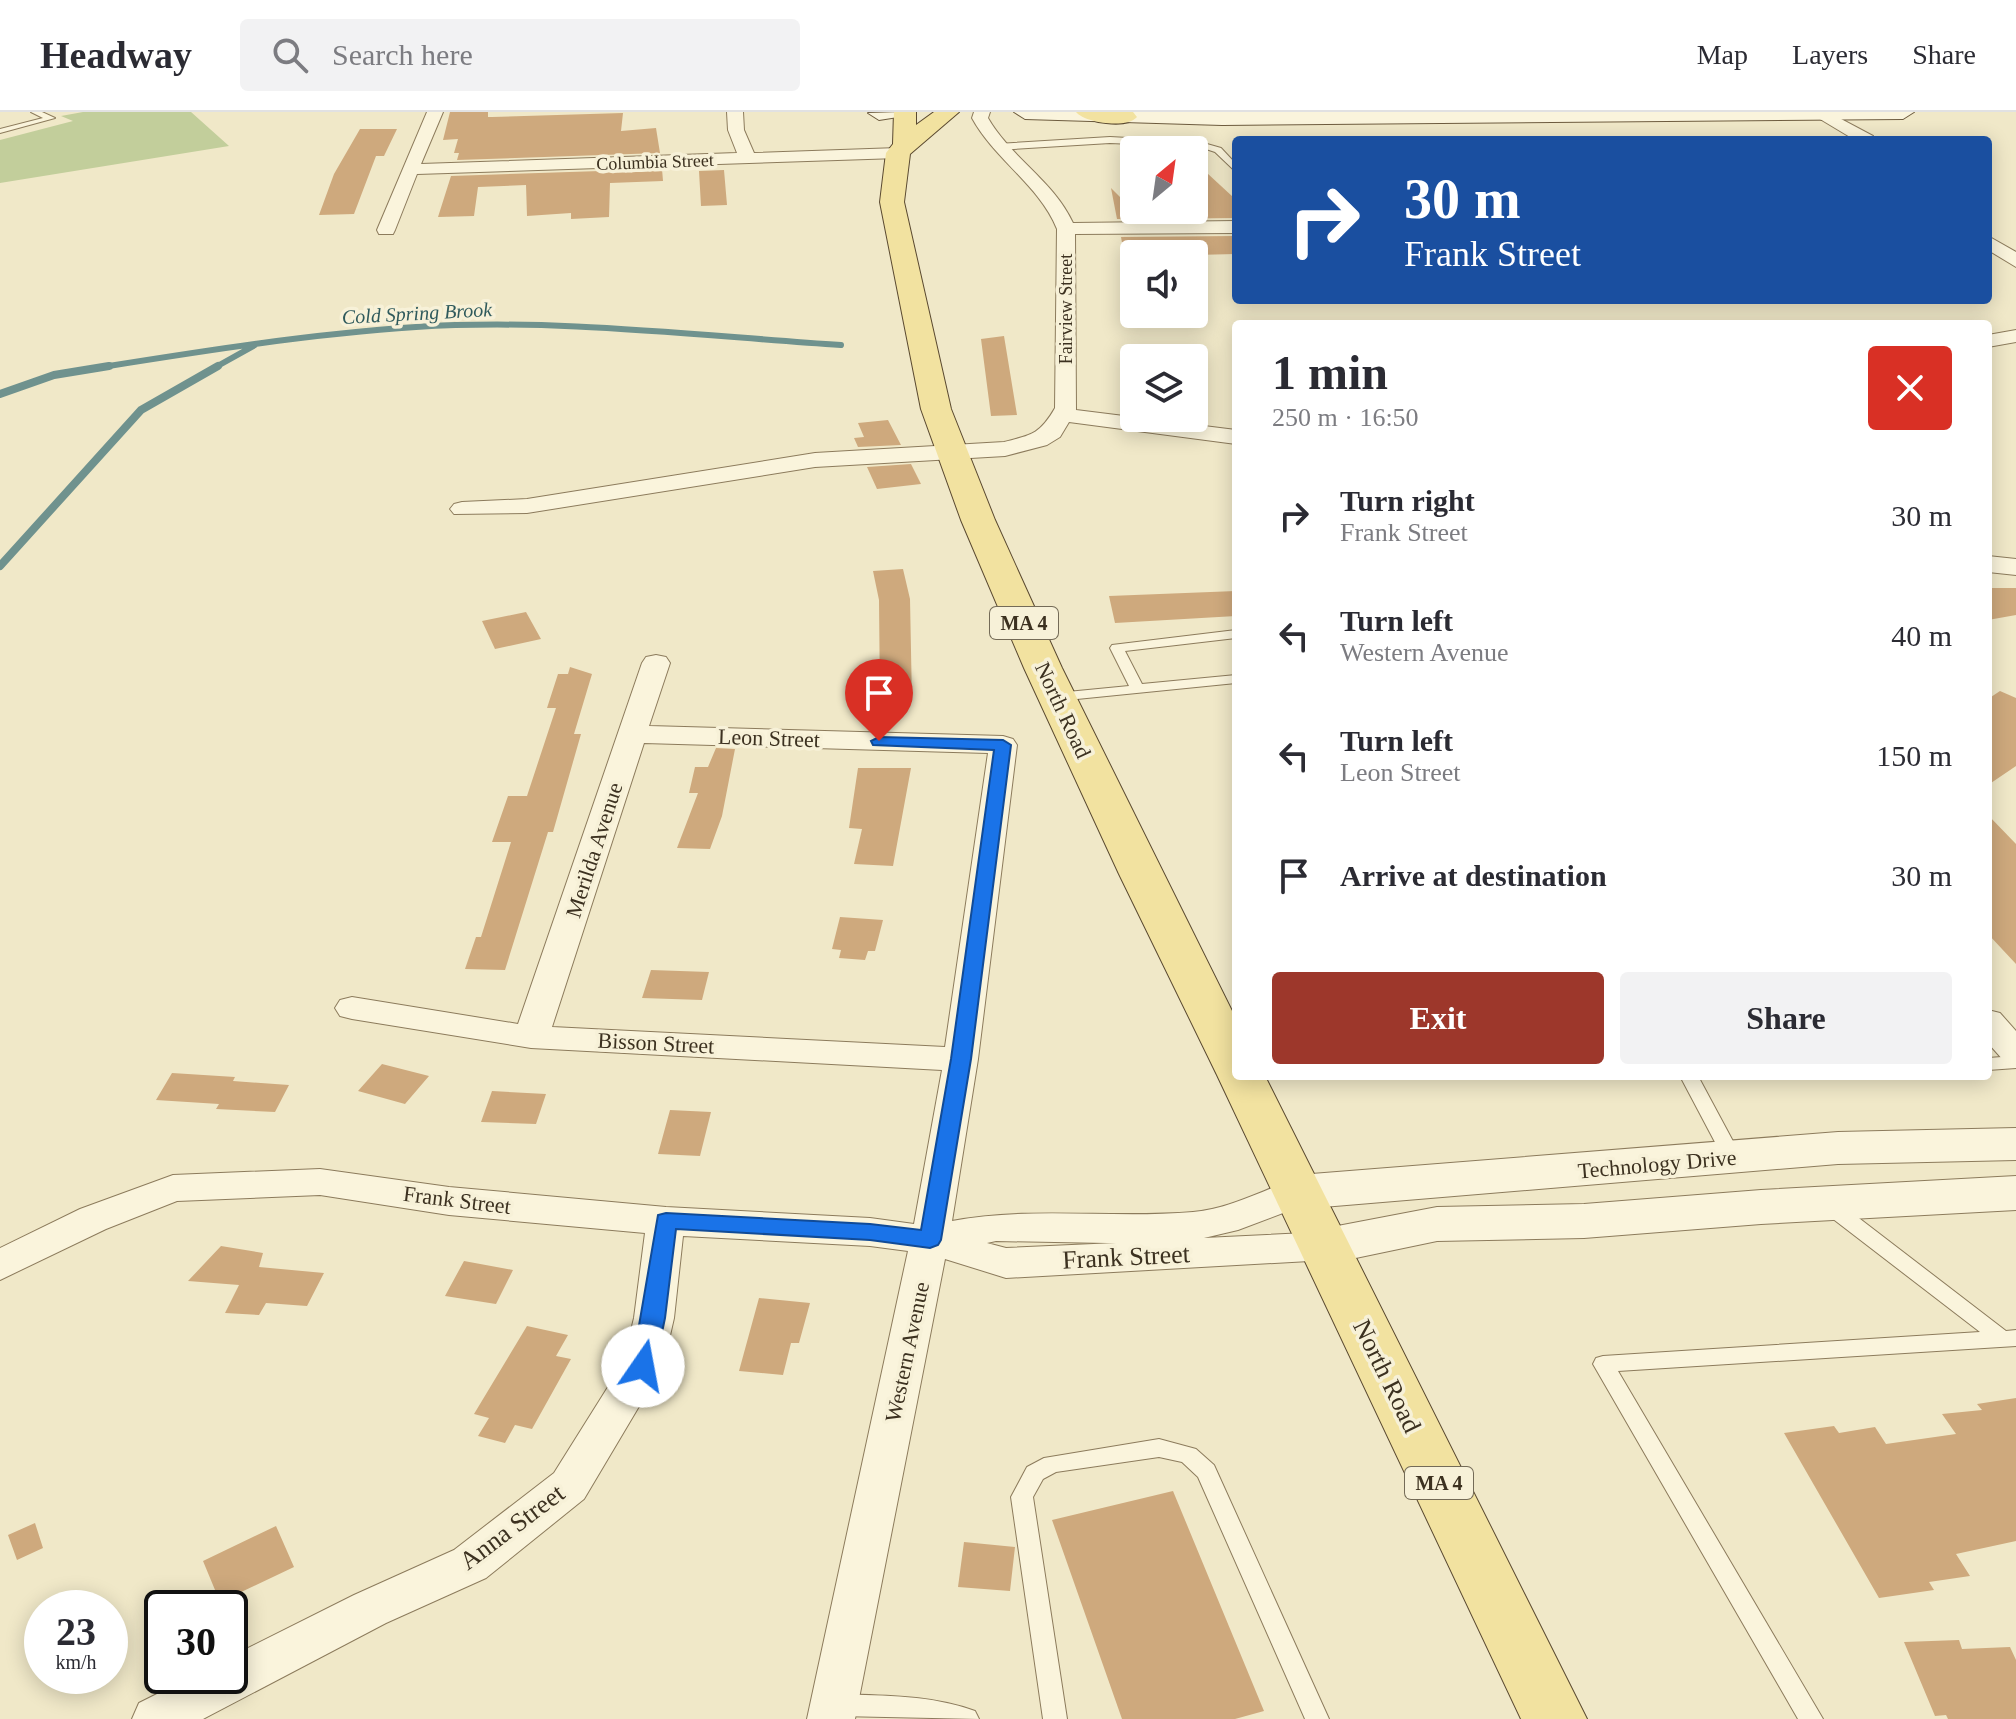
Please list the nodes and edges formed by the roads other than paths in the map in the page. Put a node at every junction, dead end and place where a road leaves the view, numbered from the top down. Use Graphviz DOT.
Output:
graph roads {
  1 [pos="35,112"];
  2 [pos="435,112"];
  3 [pos="735,112"];
  4 [pos="879,112"];
  5 [pos="890,112"];
  6 [pos="905,112"];
  7 [pos="948,112"];
  8 [pos="982,112"];
  9 [pos="1025,112"];
  10 [pos="1087,112"];
  11 [pos="1268,112"];
  12 [pos="1903,112"];
  13 [pos="1740,113"];
  14 [pos="1818,113"];
  15 [pos="1126,117"];
  16 [pos="1245,118"];
  17 [pos="0,131"];
  18 [pos="1843,136"];
  19 [pos="1860,136"];
  20 [pos="997,147"];
  21 [pos="902,149"];
  22 [pos="748,158"];
  23 [pos="1232,165"];
  24 [pos="413,169"];
  25 [pos="1232,227"];
  26 [pos="1066,229"];
  27 [pos="386,230"];
  28 [pos="1992,245"];
  29 [pos="2016,261"];
  30 [pos="2016,336"];
  31 [pos="1992,340"];
  32 [pos="1063,415"];
  33 [pos="1232,436"];
  34 [pos="953,452"];
  35 [pos="462,509"];
  36 [pos="1992,564"];
  37 [pos="2016,567"];
  38 [pos="1232,634"];
  39 [pos="656,663"];
  40 [pos="1232,679"];
  41 [pos="1137,689"];
  42 [pos="1057,697"];
  43 [pos="632,734"];
  44 [pos="1003,745"];
  45 [pos="352,1008"];
  46 [pos="1992,1026"];
  47 [pos="531,1037"];
  48 [pos="2016,1053"];
  49 [pos="1232,1058"];
  50 [pos="961,1059"];
  51 [pos="2016,1062"];
  52 [pos="1992,1064"];
  53 [pos="1243,1080"];
  54 [pos="1691,1080"];
  55 [pos="2016,1144"];
  56 [pos="1733,1158"];
  57 [pos="1299,1192"];
  58 [pos="2016,1193"];
  59 [pos="1827,1204"];
  60 [pos="666,1221"];
  61 [pos="930,1240"];
  62 [pos="1327,1246"];
  63 [pos="0,1265"];
  64 [pos="2010,1339"];
  65 [pos="832,1712"];
  66 [pos="156,1719"];
  67 [pos="967,1719"];
  68 [pos="1055,1719"];
  69 [pos="1317,1719"];
  70 [pos="1554,1719"];
  71 [pos="1811,1719"];
  1 -- 17 [label="lane"];
  2 -- 24 [label="street"];
  3 -- 22 [label="street"];
  4 -- 5 [label="main road"];
  4 -- 21 [label="main road"];
  6 -- 21 [label="main road, North Road / MA 4"];
  7 -- 21 [label="main road"];
  8 -- 20 [label="street, Fairview Street"];
  9 -- 15 [label="main road"];
  10 -- 15 [label="main road"];
  11 -- 16 [label="street"];
  12 -- 14 [label="main road"];
  13 -- 14 [label="main road"];
  13 -- 16 [label="main road"];
  14 -- 18 [label="street"];
  14 -- 19 [label="street"];
  15 -- 16 [label="main road"];
  20 -- 23 [label="lane"];
  20 -- 26 [label="street, Fairview Street"];
  21 -- 22 [label="street, Columbia Street"];
  21 -- 34 [label="main road, North Road / MA 4"];
  22 -- 24 [label="street, Columbia Street"];
  24 -- 27 [label="street"];
  25 -- 26 [label="street"];
  26 -- 32 [label="street, Fairview Street"];
  28 -- 29 [label="street"];
  30 -- 31 [label="street"];
  32 -- 33 [label="street"];
  32 -- 34 [label="street"];
  34 -- 35 [label="street"];
  34 -- 42 [label="main road, North Road / MA 4"];
  36 -- 37 [label="street"];
  38 -- 41 [label="lane"];
  39 -- 43 [label="street, Merilda Avenue"];
  40 -- 41 [label="lane"];
  41 -- 42 [label="lane"];
  42 -- 49 [label="main road, North Road / MA 4"];
  43 -- 44 [label="street, Leon Street"];
  43 -- 47 [label="street, Merilda Avenue"];
  44 -- 50 [label="street, Western Avenue"];
  45 -- 47 [label="street, Bisson Street"];
  46 -- 48 [label="street"];
  47 -- 50 [label="street, Bisson Street"];
  50 -- 61 [label="street, Western Avenue"];
  51 -- 52 [label="lane"];
  53 -- 57 [label="main road, North Road / MA 4"];
  54 -- 56 [label="lane"];
  55 -- 56 [label="street, Technology Drive"];
  56 -- 57 [label="street, Technology Drive"];
  57 -- 61 [label="street, Frank Street"];
  57 -- 62 [label="main road, North Road / MA 4"];
  58 -- 59 [label="street"];
  59 -- 62 [label="street"];
  59 -- 64 [label="lane"];
  60 -- 61 [label="street, Frank Street"];
  60 -- 63 [label="street, Frank Street"];
  60 -- 66 [label="street, Anna Street"];
  61 -- 62 [label="street, Frank Street"];
  61 -- 65 [label="street, Western Avenue"];
  62 -- 70 [label="main road, North Road / MA 4"];
  64 -- 71 [label="lane"];
  65 -- 67 [label="lane"];
  68 -- 69 [label="lane"];
}
